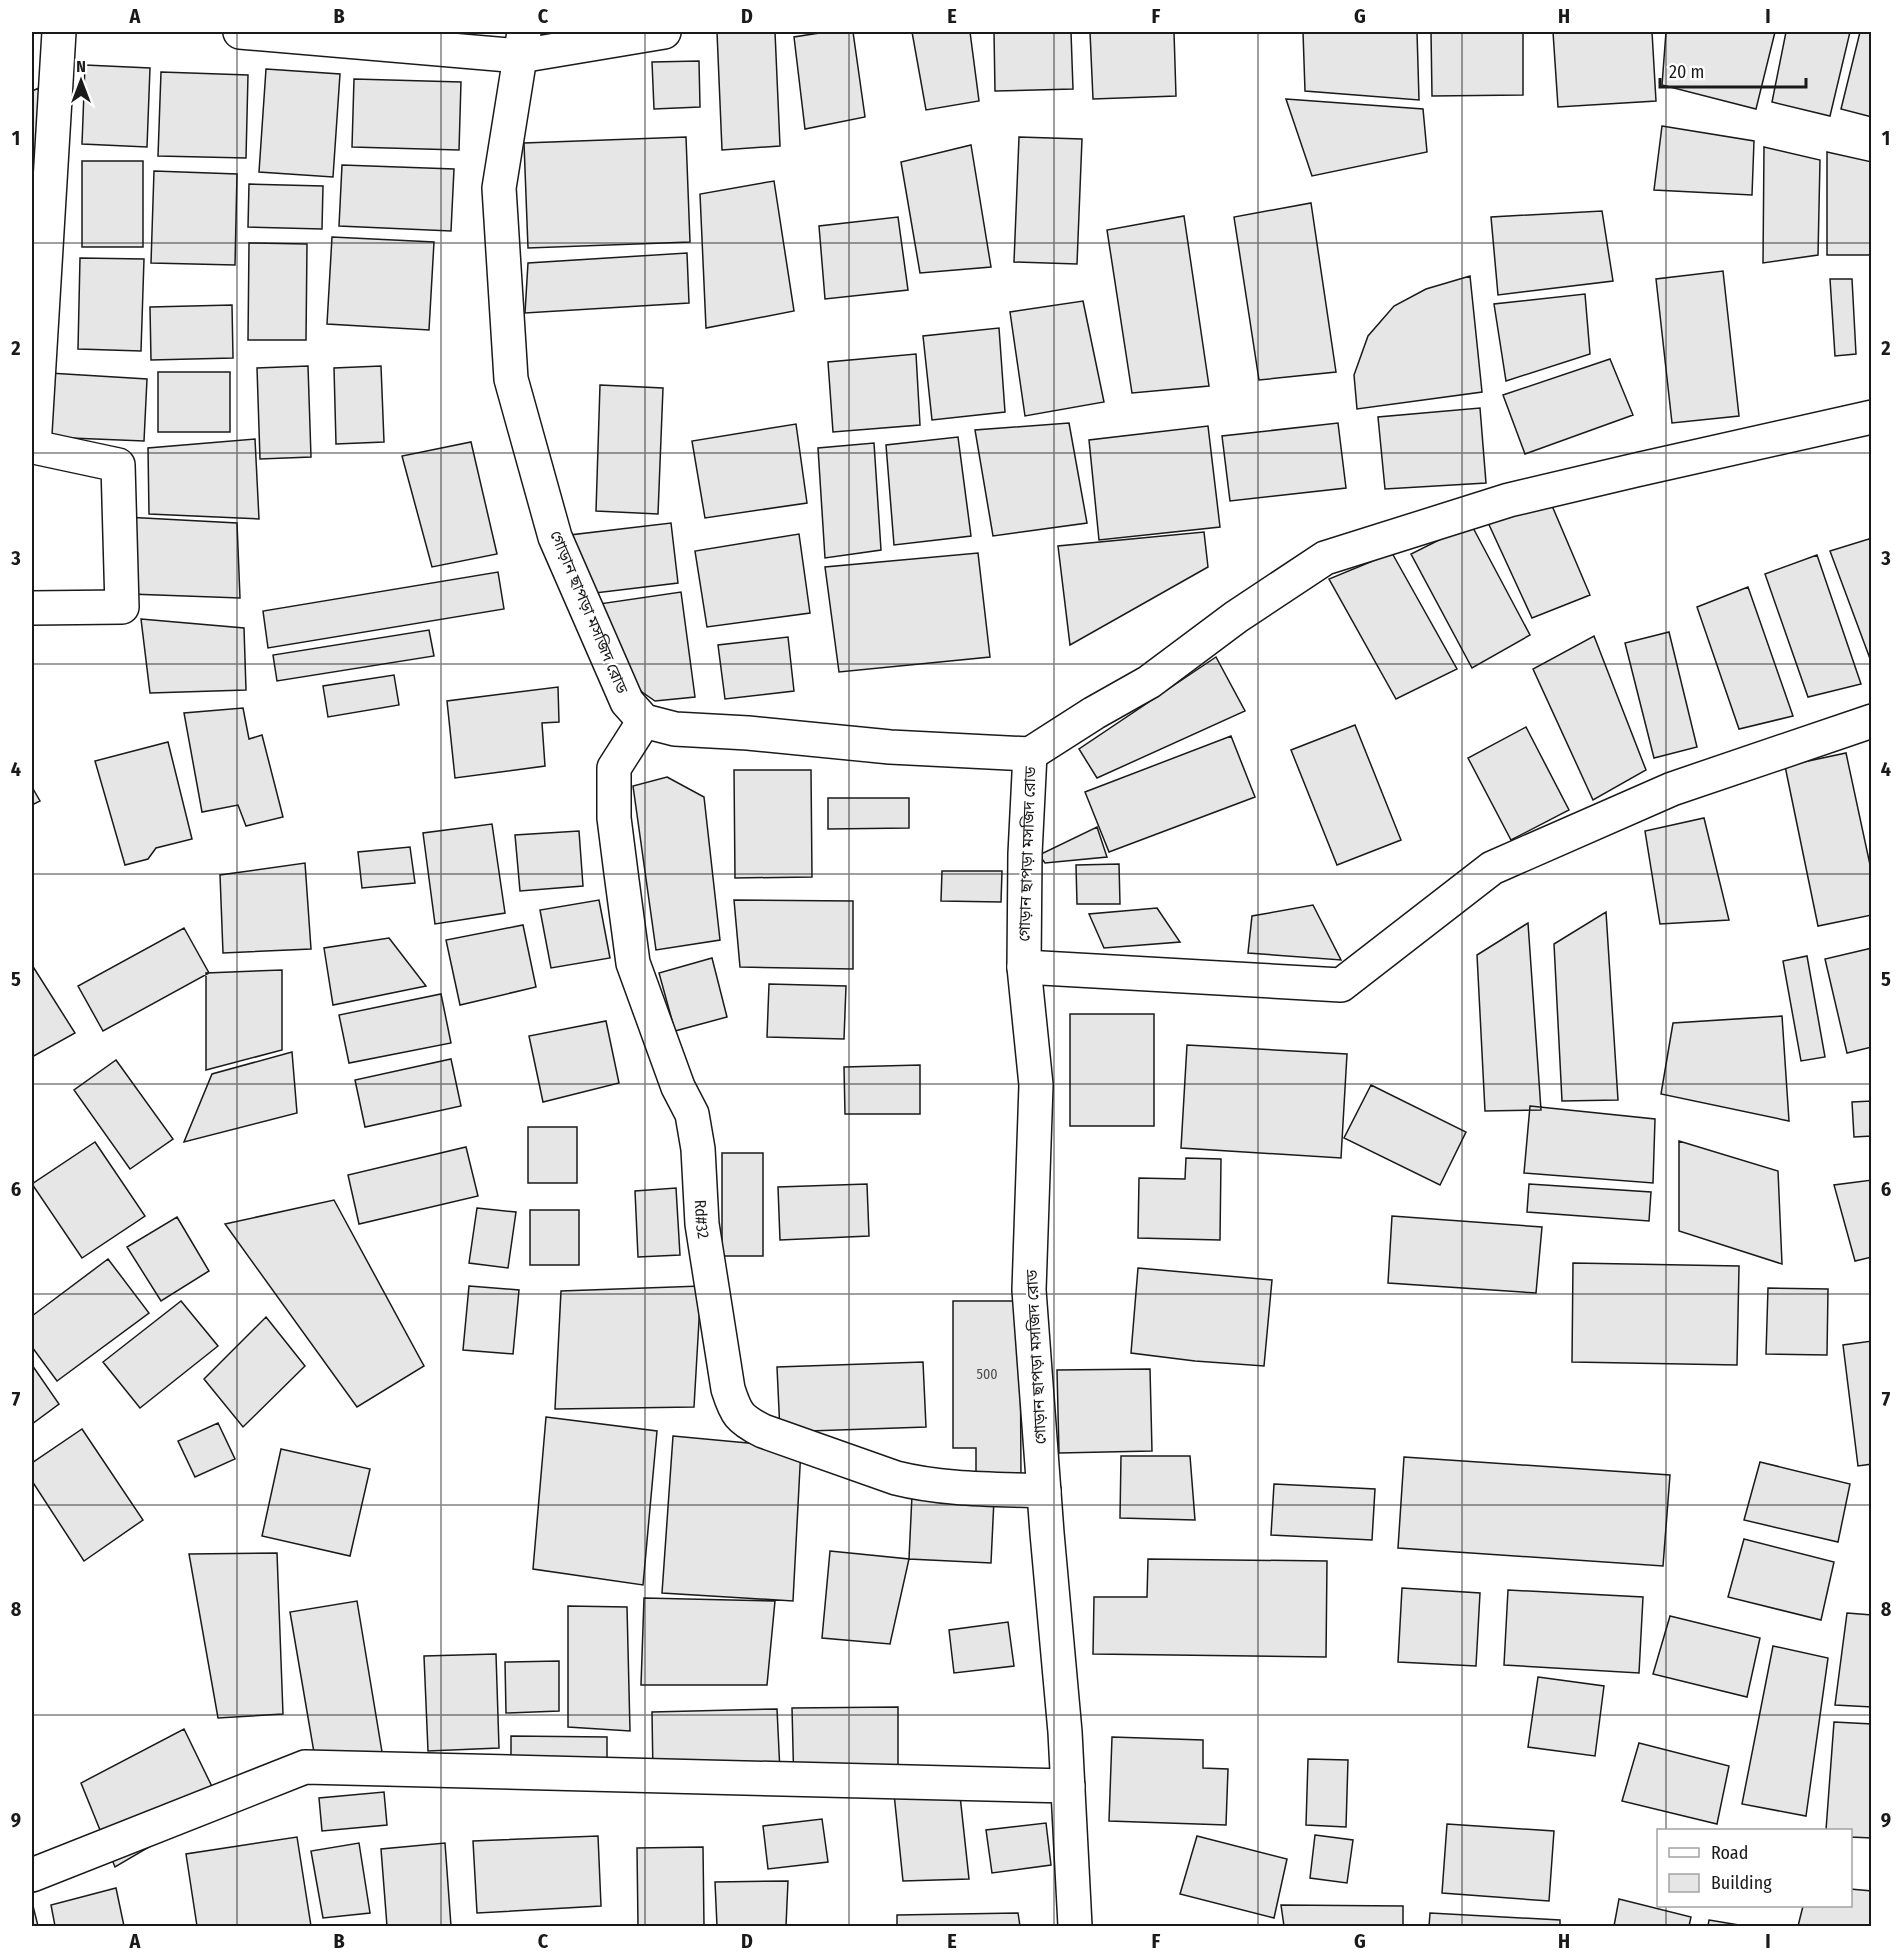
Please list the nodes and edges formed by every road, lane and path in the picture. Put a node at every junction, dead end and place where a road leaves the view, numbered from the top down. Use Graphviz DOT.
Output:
graph roads {
  1 [pos="59,32"];
  2 [pos="240,32"];
  3 [pos="664,32"];
  4 [pos="522,44"];
  5 [pos="1872,417"];
  6 [pos="32,608"];
  7 [pos="644,721"];
  8 [pos="1872,721"];
  9 [pos="1030,754"];
  10 [pos="1024,967"];
  11 [pos="1044,1491"];
  12 [pos="1068,1786"];
  13 [pos="32,1875"];
  14 [pos="1075,1926"];
  1 -- 6 [label="street"];
  2 -- 4 [label="street"];
  3 -- 4 [label="street"];
  4 -- 7 [label="street, গোড়ান ছাপড়া মসজিদ রোড"];
  5 -- 9 [label="street"];
  7 -- 9 [label="street, গোড়ান ছাপড়া মসজিদ রোড"];
  7 -- 11 [label="street, Rd#32"];
  8 -- 10 [label="street"];
  9 -- 10 [label="street, গোড়ান ছাপড়া মসজিদ রোড"];
  10 -- 11 [label="street, গোড়ান ছাপড়া মসজিদ রোড"];
  11 -- 12 [label="street, গোড়ান ছাপড়া মসজিদ রোড"];
  12 -- 13 [label="street"];
  12 -- 14 [label="street, গোড়ান ছাপড়া মসজিদ রোড"];
}
